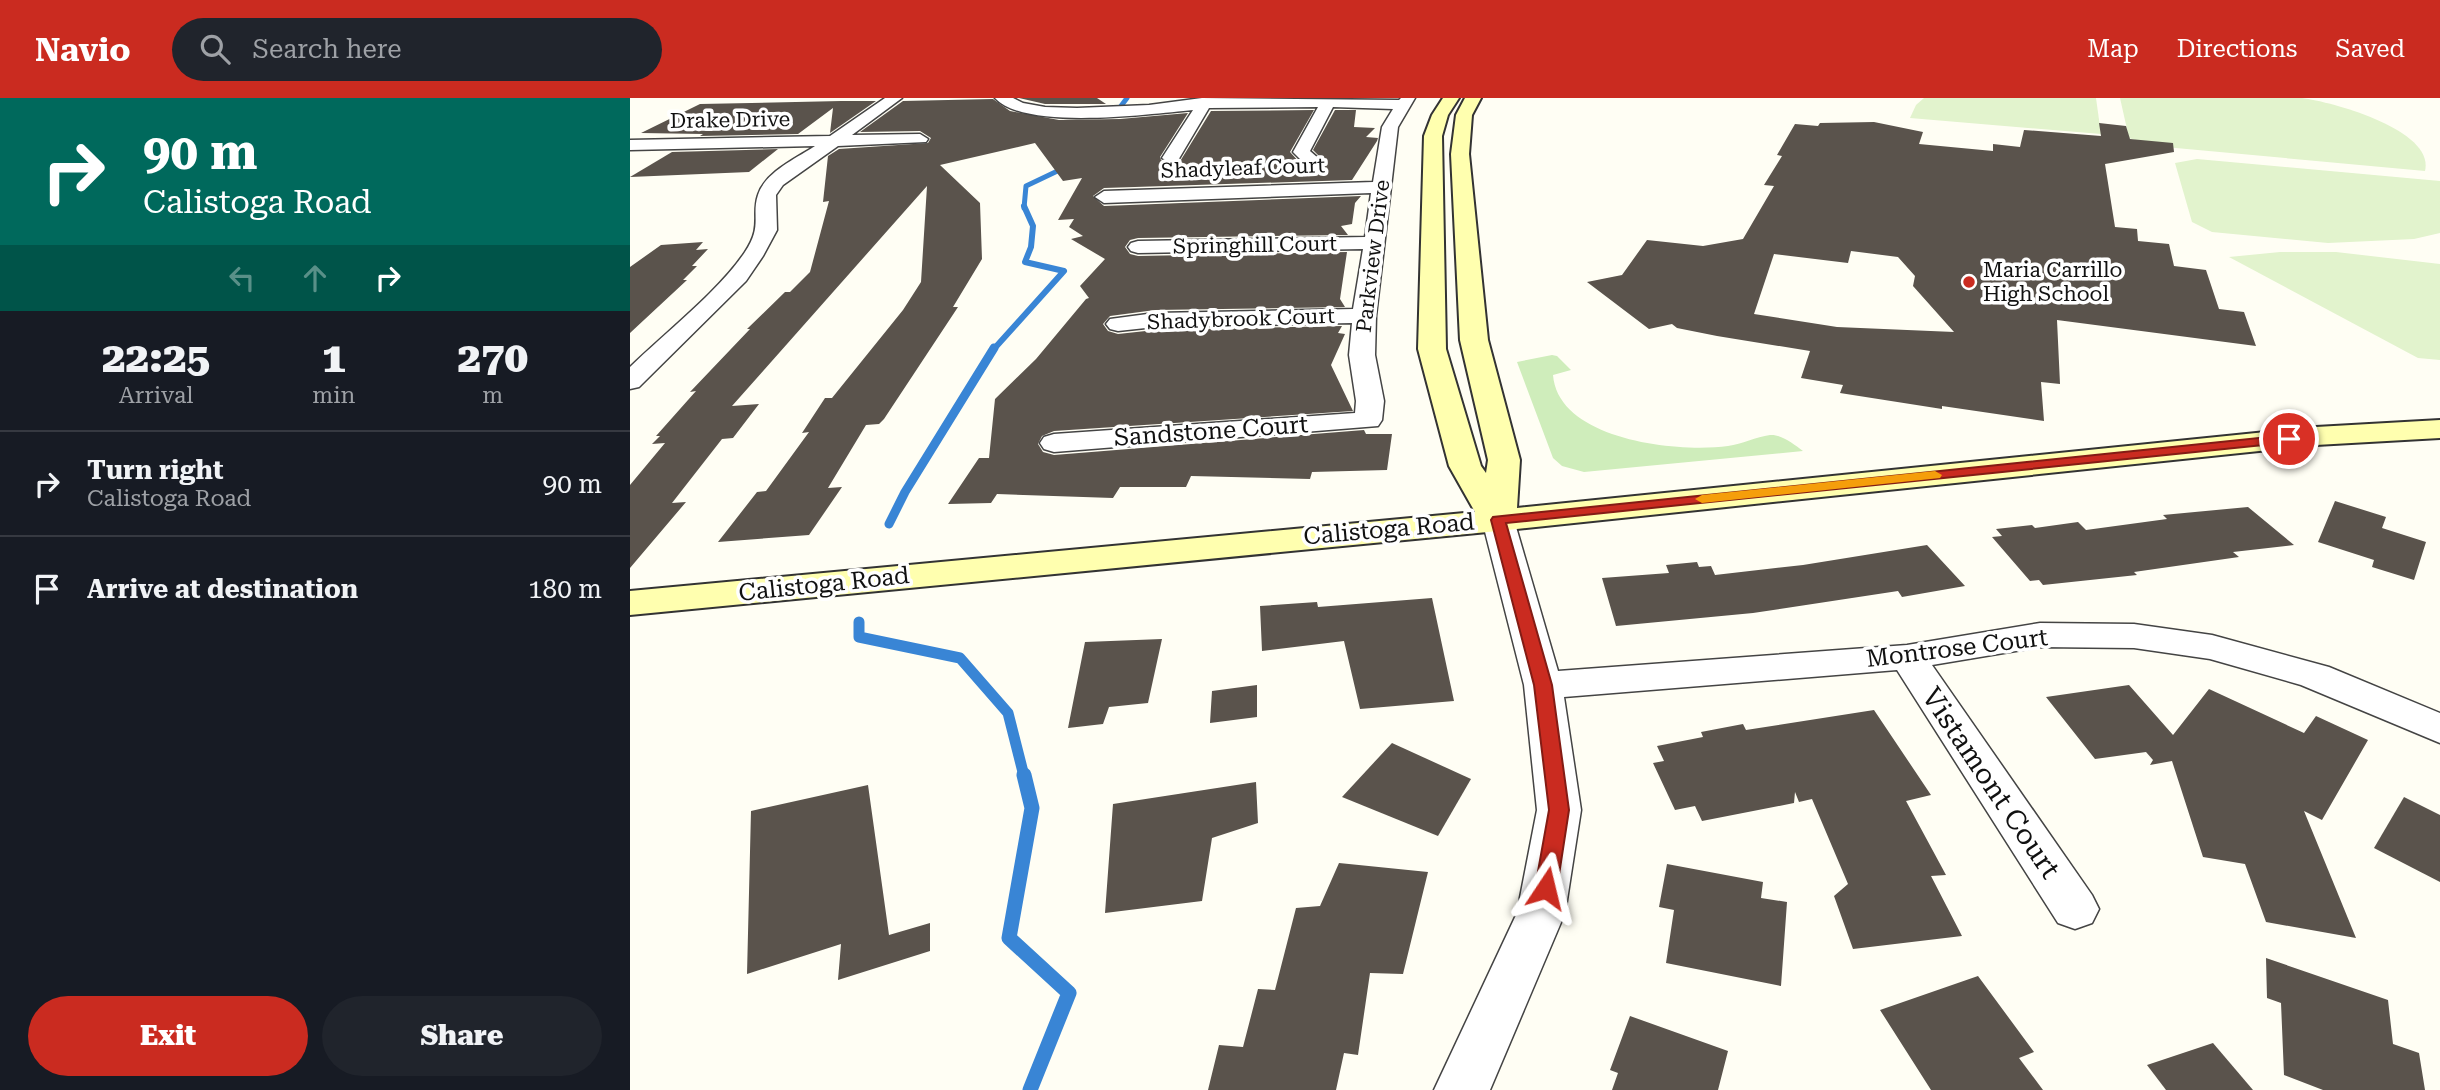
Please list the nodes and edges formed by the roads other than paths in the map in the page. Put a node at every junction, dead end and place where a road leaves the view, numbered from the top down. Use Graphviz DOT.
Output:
graph roads {
  1 [pos="895,98"];
  2 [pos="1002,98"];
  3 [pos="1451,98"];
  4 [pos="1473,98"];
  5 [pos="1207,101"];
  6 [pos="1406,102"];
  7 [pos="1328,103"];
  8 [pos="920,139"];
  9 [pos="832,140"];
  10 [pos="630,145"];
  11 [pos="1171,158"];
  12 [pos="1310,158"];
  13 [pos="1382,187"];
  14 [pos="1104,197"];
  15 [pos="1373,243"];
  16 [pos="1138,247"];
  17 [pos="1364,316"];
  18 [pos="1118,324"];
  19 [pos="630,381"];
  20 [pos="1368,419"];
  21 [pos="2440,429"];
  22 [pos="1054,443"];
  23 [pos="1498,520"];
  24 [pos="630,603"];
  25 [pos="1907,657"];
  26 [pos="1543,685"];
  27 [pos="2440,729"];
  28 [pos="2075,909"];
  29 [pos="1462,1090"];
  1 -- 9 [label="street"];
  2 -- 5 [label="street"];
  3 -- 23 [label="main road"];
  4 -- 23 [label="main road"];
  5 -- 7 [label="street"];
  5 -- 11 [label="street"];
  6 -- 7 [label="street"];
  6 -- 13 [label="street, Parkview Drive"];
  7 -- 12 [label="street"];
  8 -- 9 [label="street, Drake Drive"];
  9 -- 10 [label="street, Drake Drive"];
  9 -- 19 [label="street"];
  13 -- 14 [label="street, Shadyleaf Court"];
  13 -- 15 [label="street, Parkview Drive"];
  15 -- 16 [label="street, Springhill Court"];
  15 -- 17 [label="street, Parkview Drive"];
  17 -- 18 [label="street, Shadybrook Court"];
  17 -- 20 [label="street, Parkview Drive"];
  20 -- 22 [label="street, Sandstone Court"];
  21 -- 23 [label="main road, Calistoga Road"];
  23 -- 24 [label="main road, Calistoga Road"];
  23 -- 26 [label="street"];
  25 -- 26 [label="street, Montrose Court"];
  25 -- 27 [label="street, Montrose Court"];
  25 -- 28 [label="street, Vistamont Court"];
  26 -- 29 [label="street"];
}
